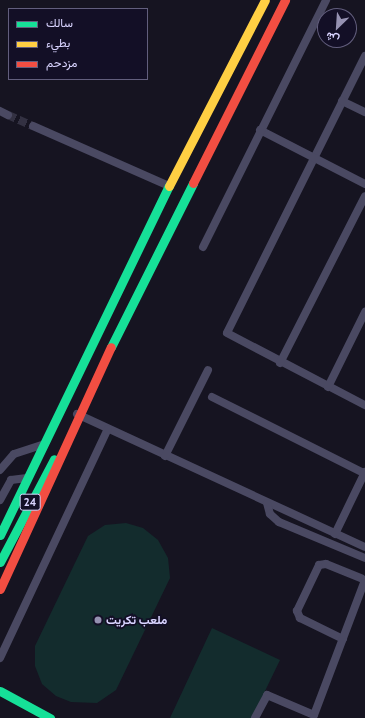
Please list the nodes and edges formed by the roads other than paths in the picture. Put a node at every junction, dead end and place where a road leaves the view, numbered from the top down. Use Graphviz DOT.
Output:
graph roads {
  1 [pos="265,0"];
  2 [pos="285,0"];
  3 [pos="326,0"];
  4 [pos="365,56"];
  5 [pos="342,101"];
  6 [pos="365,112"];
  7 [pos="33,126"];
  8 [pos="260,130"];
  9 [pos="314,158"];
  10 [pos="174,176"];
  11 [pos="190,184"];
  12 [pos="365,184"];
  13 [pos="169,186"];
  14 [pos="365,196"];
  15 [pos="203,247"];
  16 [pos="365,312"];
  17 [pos="280,363"];
  18 [pos="208,370"];
  19 [pos="328,387"];
  20 [pos="212,397"];
  21 [pos="365,405"];
  22 [pos="77,414"];
  23 [pos="108,429"];
  24 [pos="42,445"];
  25 [pos="64,445"];
  26 [pos="165,456"];
  27 [pos="0,470"];
  28 [pos="365,472"];
  29 [pos="27,478"];
  30 [pos="0,500"];
  31 [pos="267,503"];
  32 [pos="335,534"];
  33 [pos="0,535"];
  34 [pos="365,546"];
  35 [pos="365,558"];
  36 [pos="0,562"];
  37 [pos="362,580"];
  38 [pos="0,589"];
  39 [pos="343,639"];
  40 [pos="0,658"];
  41 [pos="0,692"];
  42 [pos="37,714"];
  43 [pos="50,718"];
  44 [pos="255,718"];
  1 -- 10 [label="main road"];
  2 -- 11 [label="main road"];
  3 -- 8 [label="street"];
  4 -- 5 [label="street"];
  5 -- 6 [label="street"];
  5 -- 9 [label="street"];
  7 -- 13 [label="street"];
  8 -- 9 [label="street"];
  8 -- 15 [label="street"];
  9 -- 12 [label="street"];
  9 -- 17 [label="street"];
  10 -- 11 [label="main road"];
  10 -- 13 [label="main road"];
  11 -- 22 [label="main road"];
  13 -- 24 [label="main road"];
  14 -- 17 [label="street"];
  16 -- 19 [label="street"];
  17 -- 19 [label="street"];
  18 -- 26 [label="street"];
  19 -- 21 [label="street"];
  20 -- 28 [label="street"];
  22 -- 23 [label="street"];
  22 -- 25 [label="main road"];
  23 -- 26 [label="street"];
  23 -- 40 [label="street"];
  24 -- 27 [label="street"];
  24 -- 29 [label="main road"];
  25 -- 36 [label="main road, 24"];
  25 -- 38 [label="main road"];
  26 -- 31 [label="street"];
  28 -- 32 [label="street"];
  29 -- 30 [label="street"];
  29 -- 33 [label="main road"];
  31 -- 32 [label="street"];
  31 -- 35 [label="street"];
  32 -- 34 [label="street"];
  37 -- 39 [label="street"];
  37 -- 39 [label="street"];
  39 -- 44 [label="street"];
  41 -- 42 [label="main road"];
  42 -- 43 [label="main road"];
}
